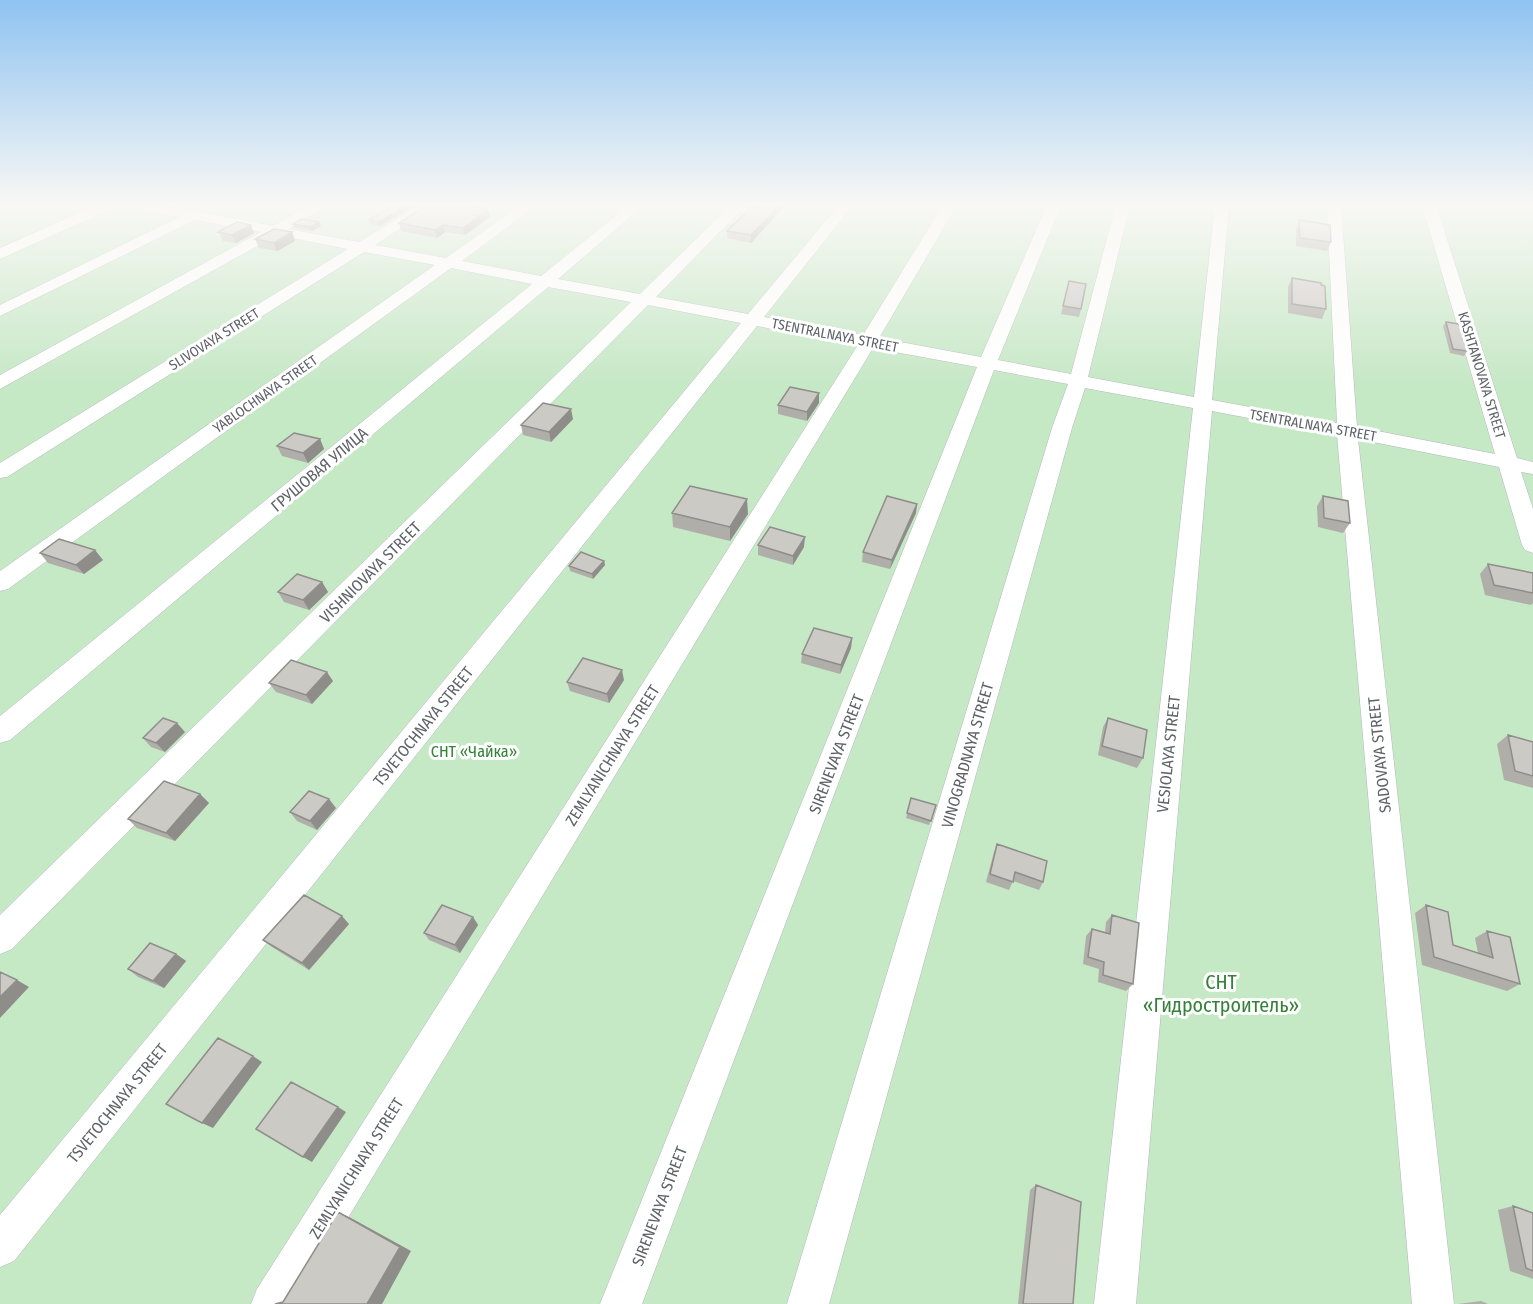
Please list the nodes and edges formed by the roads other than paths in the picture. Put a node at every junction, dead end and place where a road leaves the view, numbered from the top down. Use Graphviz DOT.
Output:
graph roads {
  1 [pos="91,266"];
  2 [pos="210,266"];
  3 [pos="332,266"];
  4 [pos="444,266"];
  5 [pos="458,266"];
  6 [pos="563,266"];
  7 [pos="678,266"];
  8 [pos="797,266"];
  9 [pos="914,266"];
  10 [pos="1028,266"];
  11 [pos="1108,266"];
  12 [pos="1216,266"];
  13 [pos="1338,266"];
  14 [pos="1448,266"];
  15 [pos="545,281"];
  16 [pos="643,300"];
  17 [pos="0,311"];
  18 [pos="753,320"];
  19 [pos="868,342"];
  20 [pos="987,364"];
  21 [pos="1078,382"];
  22 [pos="0,383"];
  23 [pos="1202,405"];
  24 [pos="1347,431"];
  25 [pos="1509,464"];
  26 [pos="1533,468"];
  27 [pos="0,472"];
  28 [pos="1533,545"];
  29 [pos="0,583"];
  30 [pos="0,732"];
  31 [pos="0,938"];
  32 [pos="0,1247"];
  33 [pos="272,1304"];
  34 [pos="621,1304"];
  35 [pos="808,1304"];
  36 [pos="1115,1304"];
  37 [pos="1433,1304"];
  1 -- 17 [label="street"];
  2 -- 22 [label="street"];
  3 -- 27 [label="street, SLIVOVAYA STREET"];
  4 -- 29 [label="street, YABLOCHNAYA STREET"];
  5 -- 15 [label="street, TSENTRALNAYA STREET"];
  6 -- 15 [label="street, ГРУШОВАЯ УЛИЦА"];
  7 -- 16 [label="street, VISHNIOVAYA STREET"];
  8 -- 18 [label="street, TSVETOCHNAYA STREET"];
  9 -- 19 [label="street, ZEMLYANICHNAYA STREET"];
  10 -- 20 [label="street, SIRENEVAYA STREET"];
  11 -- 21 [label="street, VINOGRADNAYA STREET"];
  12 -- 23 [label="street, VESIOLAYA STREET"];
  13 -- 24 [label="street, SADOVAYA STREET"];
  14 -- 25 [label="street, KASHTANOVAYA STREET"];
  15 -- 16 [label="street, TSENTRALNAYA STREET"];
  15 -- 30 [label="street, ГРУШОВАЯ УЛИЦА"];
  16 -- 18 [label="street, TSENTRALNAYA STREET"];
  16 -- 31 [label="street, VISHNIOVAYA STREET"];
  18 -- 19 [label="street, TSENTRALNAYA STREET"];
  18 -- 32 [label="street, TSVETOCHNAYA STREET"];
  19 -- 20 [label="street, TSENTRALNAYA STREET"];
  19 -- 33 [label="street, ZEMLYANICHNAYA STREET"];
  20 -- 21 [label="street, TSENTRALNAYA STREET"];
  20 -- 34 [label="street, SIRENEVAYA STREET"];
  21 -- 23 [label="street, TSENTRALNAYA STREET"];
  21 -- 35 [label="street, VINOGRADNAYA STREET"];
  23 -- 24 [label="street, TSENTRALNAYA STREET"];
  23 -- 36 [label="street, VESIOLAYA STREET"];
  24 -- 25 [label="street, TSENTRALNAYA STREET"];
  24 -- 37 [label="street, SADOVAYA STREET"];
  25 -- 26 [label="street, TSENTRALNAYA STREET"];
  25 -- 28 [label="street, KASHTANOVAYA STREET"];
}
